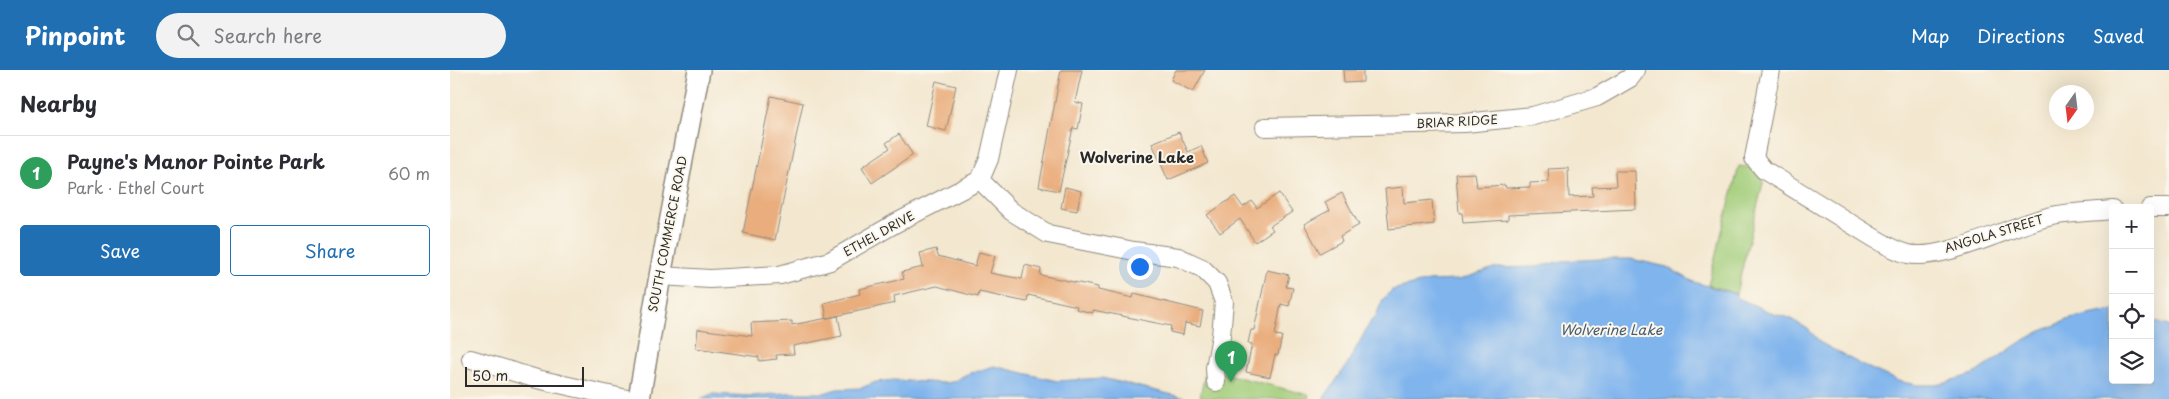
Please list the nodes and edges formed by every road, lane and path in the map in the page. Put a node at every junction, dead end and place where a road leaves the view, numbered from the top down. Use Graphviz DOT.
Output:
graph roads {
  1 [pos="699,70"];
  2 [pos="1009,70"];
  3 [pos="1636,70"];
  4 [pos="1771,70"];
  5 [pos="1265,127"];
  6 [pos="980,180"];
  7 [pos="2154,208"];
  8 [pos="2169,208"];
  9 [pos="2109,210"];
  10 [pos="660,276"];
  11 [pos="471,359"];
  12 [pos="1216,382"];
  13 [pos="627,399"];
  14 [pos="639,399"];
  1 -- 10 [label="street, SOUTH COMMERCE ROAD"];
  2 -- 6 [label="street"];
  3 -- 5 [label="street, BRIAR RIDGE"];
  4 -- 9 [label="street, ANGOLA STREET"];
  6 -- 10 [label="street, ETHEL DRIVE"];
  6 -- 12 [label="street"];
  7 -- 8 [label="street"];
  10 -- 14 [label="street, SOUTH COMMERCE ROAD"];
  11 -- 13 [label="street"];
}
